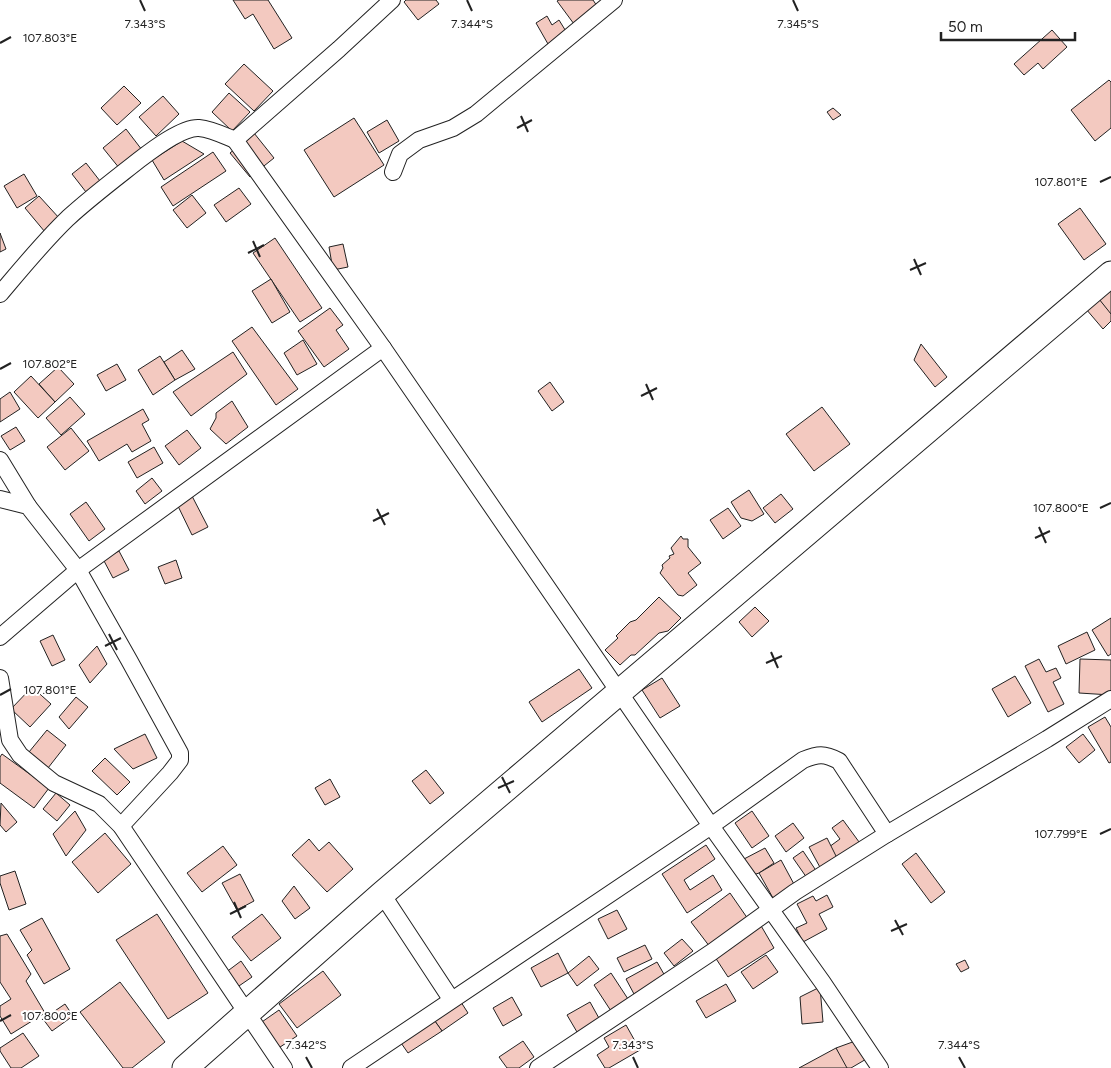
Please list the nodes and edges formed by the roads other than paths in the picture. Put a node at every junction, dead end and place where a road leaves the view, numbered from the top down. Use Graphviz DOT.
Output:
graph roads {
  1 [pos="392,0"];
  2 [pos="614,0"];
  3 [pos="235,140"];
  4 [pos="392,172"];
  5 [pos="1111,274"];
  6 [pos="0,294"];
  7 [pos="383,348"];
  8 [pos="0,460"];
  9 [pos="0,499"];
  10 [pos="28,506"];
  11 [pos="78,570"];
  12 [pos="0,637"];
  13 [pos="0,678"];
  14 [pos="619,692"];
  15 [pos="1111,699"];
  16 [pos="121,826"];
  17 [pos="711,826"];
  18 [pos="888,834"];
  19 [pos="382,894"];
  20 [pos="772,910"];
  21 [pos="451,999"];
  22 [pos="247,1015"];
  23 [pos="185,1068"];
  24 [pos="284,1068"];
  25 [pos="350,1068"];
  26 [pos="538,1068"];
  27 [pos="880,1068"];
  1 -- 3 [label="street"];
  2 -- 4 [label="street"];
  3 -- 6 [label="street"];
  3 -- 7 [label="street"];
  5 -- 14 [label="main road"];
  7 -- 11 [label="street"];
  7 -- 14 [label="street"];
  8 -- 10 [label="street"];
  9 -- 10 [label="street"];
  10 -- 11 [label="street"];
  11 -- 12 [label="street"];
  11 -- 16 [label="street"];
  13 -- 16 [label="street"];
  14 -- 17 [label="street"];
  14 -- 19 [label="main road"];
  15 -- 18 [label="street"];
  16 -- 22 [label="street"];
  17 -- 18 [label="street"];
  17 -- 20 [label="street"];
  17 -- 21 [label="street"];
  18 -- 20 [label="street"];
  19 -- 21 [label="street"];
  19 -- 22 [label="main road"];
  20 -- 26 [label="street"];
  20 -- 27 [label="street"];
  21 -- 25 [label="street"];
  22 -- 23 [label="main road"];
  22 -- 24 [label="street"];
}
